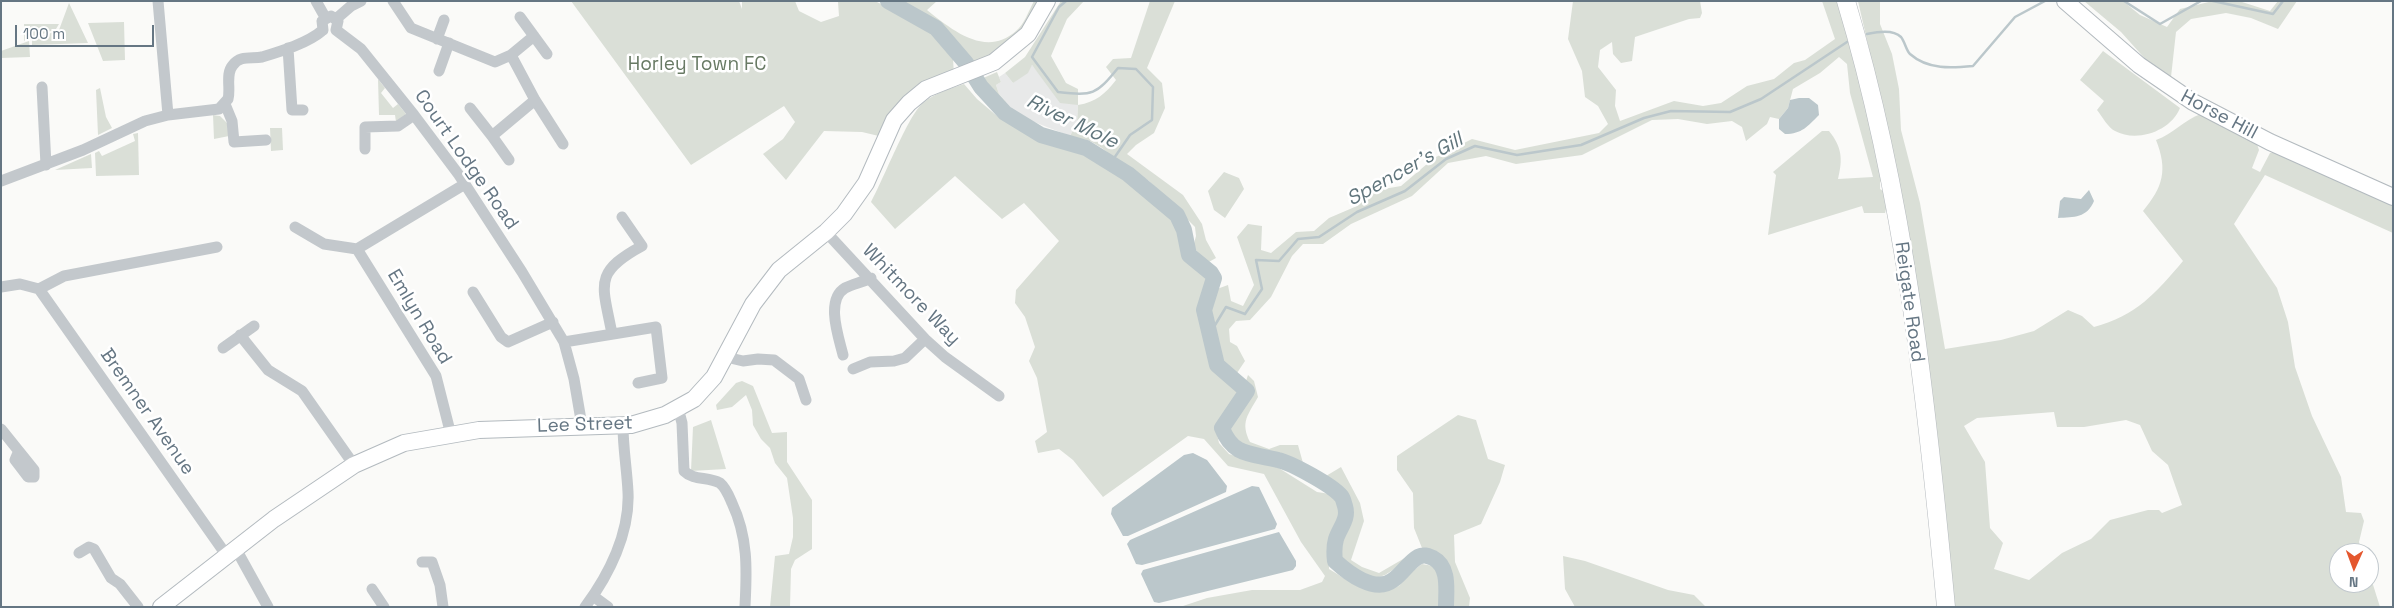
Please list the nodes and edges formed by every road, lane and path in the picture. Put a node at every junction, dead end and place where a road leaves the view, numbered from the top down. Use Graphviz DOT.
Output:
graph roads {
  1 [pos="158,1"];
  2 [pos="316,1"];
  3 [pos="361,1"];
  4 [pos="392,1"];
  5 [pos="1048,1"];
  6 [pos="1846,1"];
  7 [pos="2066,1"];
  8 [pos="520,17"];
  9 [pos="444,20"];
  10 [pos="332,22"];
  11 [pos="534,36"];
  12 [pos="437,38"];
  13 [pos="449,44"];
  14 [pos="288,48"];
  15 [pos="547,54"];
  16 [pos="511,55"];
  17 [pos="439,71"];
  18 [pos="42,87"];
  19 [pos="535,100"];
  20 [pos="224,104"];
  21 [pos="470,108"];
  22 [pos="303,110"];
  23 [pos="168,115"];
  24 [pos="414,115"];
  25 [pos="492,136"];
  26 [pos="266,140"];
  27 [pos="563,144"];
  28 [pos="365,150"];
  29 [pos="509,160"];
  30 [pos="46,165"];
  31 [pos="1,181"];
  32 [pos="465,184"];
  33 [pos="2393,197"];
  34 [pos="622,217"];
  35 [pos="294,227"];
  36 [pos="826,232"];
  37 [pos="217,247"];
  38 [pos="357,249"];
  39 [pos="871,278"];
  40 [pos="1,287"];
  41 [pos="39,289"];
  42 [pos="473,292"];
  43 [pos="552,322"];
  44 [pos="254,326"];
  45 [pos="612,334"];
  46 [pos="240,335"];
  47 [pos="925,339"];
  48 [pos="564,342"];
  49 [pos="223,348"];
  50 [pos="843,355"];
  51 [pos="726,357"];
  52 [pos="853,369"];
  53 [pos="638,383"];
  54 [pos="999,396"];
  55 [pos="806,400"];
  56 [pos="678,408"];
  57 [pos="582,426"];
  58 [pos="623,426"];
  59 [pos="1,429"];
  60 [pos="450,435"];
  61 [pos="18,453"];
  62 [pos="354,465"];
  63 [pos="231,552"];
  64 [pos="79,553"];
  65 [pos="430,560"];
  66 [pos="372,588"];
  67 [pos="593,596"];
  68 [pos="745,606"];
  69 [pos="138,607"];
  70 [pos="161,607"];
  71 [pos="268,607"];
  72 [pos="384,607"];
  73 [pos="443,607"];
  74 [pos="585,607"];
  75 [pos="608,607"];
  76 [pos="1946,607"];
  1 -- 23 [label="street"];
  2 -- 10 [label="street"];
  3 -- 10 [label="street"];
  4 -- 12 [label="street"];
  5 -- 36 [label="street, Lee Street"];
  6 -- 76 [label="main road, Reigate Road"];
  7 -- 33 [label="street, Horse Hill"];
  8 -- 11 [label="street"];
  9 -- 12 [label="street"];
  10 -- 14 [label="street"];
  10 -- 24 [label="street, Court Lodge Road"];
  11 -- 15 [label="street"];
  11 -- 16 [label="street"];
  12 -- 13 [label="street"];
  13 -- 16 [label="street"];
  13 -- 17 [label="street"];
  14 -- 20 [label="street"];
  14 -- 22 [label="street"];
  16 -- 19 [label="street"];
  18 -- 30 [label="street"];
  19 -- 25 [label="street"];
  19 -- 27 [label="street"];
  20 -- 23 [label="street"];
  20 -- 26 [label="street"];
  21 -- 25 [label="street"];
  23 -- 30 [label="street"];
  24 -- 28 [label="street"];
  24 -- 32 [label="street, Court Lodge Road"];
  25 -- 29 [label="street"];
  30 -- 31 [label="street"];
  32 -- 38 [label="street"];
  32 -- 43 [label="street, Court Lodge Road"];
  34 -- 45 [label="street"];
  35 -- 38 [label="street"];
  36 -- 39 [label="street, Whitmore Way"];
  36 -- 51 [label="street, Lee Street"];
  37 -- 41 [label="street"];
  38 -- 60 [label="street, Emlyn Road"];
  39 -- 47 [label="street, Whitmore Way"];
  39 -- 50 [label="street"];
  40 -- 41 [label="street"];
  41 -- 63 [label="street, Bremner Avenue"];
  42 -- 43 [label="street"];
  43 -- 48 [label="street, Court Lodge Road"];
  44 -- 46 [label="street"];
  45 -- 48 [label="street"];
  45 -- 53 [label="street"];
  46 -- 49 [label="street"];
  46 -- 62 [label="street"];
  47 -- 52 [label="street"];
  47 -- 54 [label="street, Whitmore Way"];
  48 -- 57 [label="street, Court Lodge Road"];
  51 -- 55 [label="street"];
  51 -- 56 [label="street, Lee Street"];
  56 -- 58 [label="street, Lee Street"];
  56 -- 68 [label="street"];
  57 -- 58 [label="street, Lee Street"];
  57 -- 60 [label="street, Lee Street"];
  58 -- 67 [label="street"];
  59 -- 61 [label="street"];
  60 -- 62 [label="street, Lee Street"];
  62 -- 63 [label="street, Lee Street"];
  63 -- 70 [label="street, Lee Street"];
  63 -- 71 [label="street, Bremner Avenue"];
  64 -- 69 [label="street"];
  65 -- 73 [label="street"];
  66 -- 72 [label="street"];
  67 -- 74 [label="street"];
  67 -- 75 [label="street"];
}
